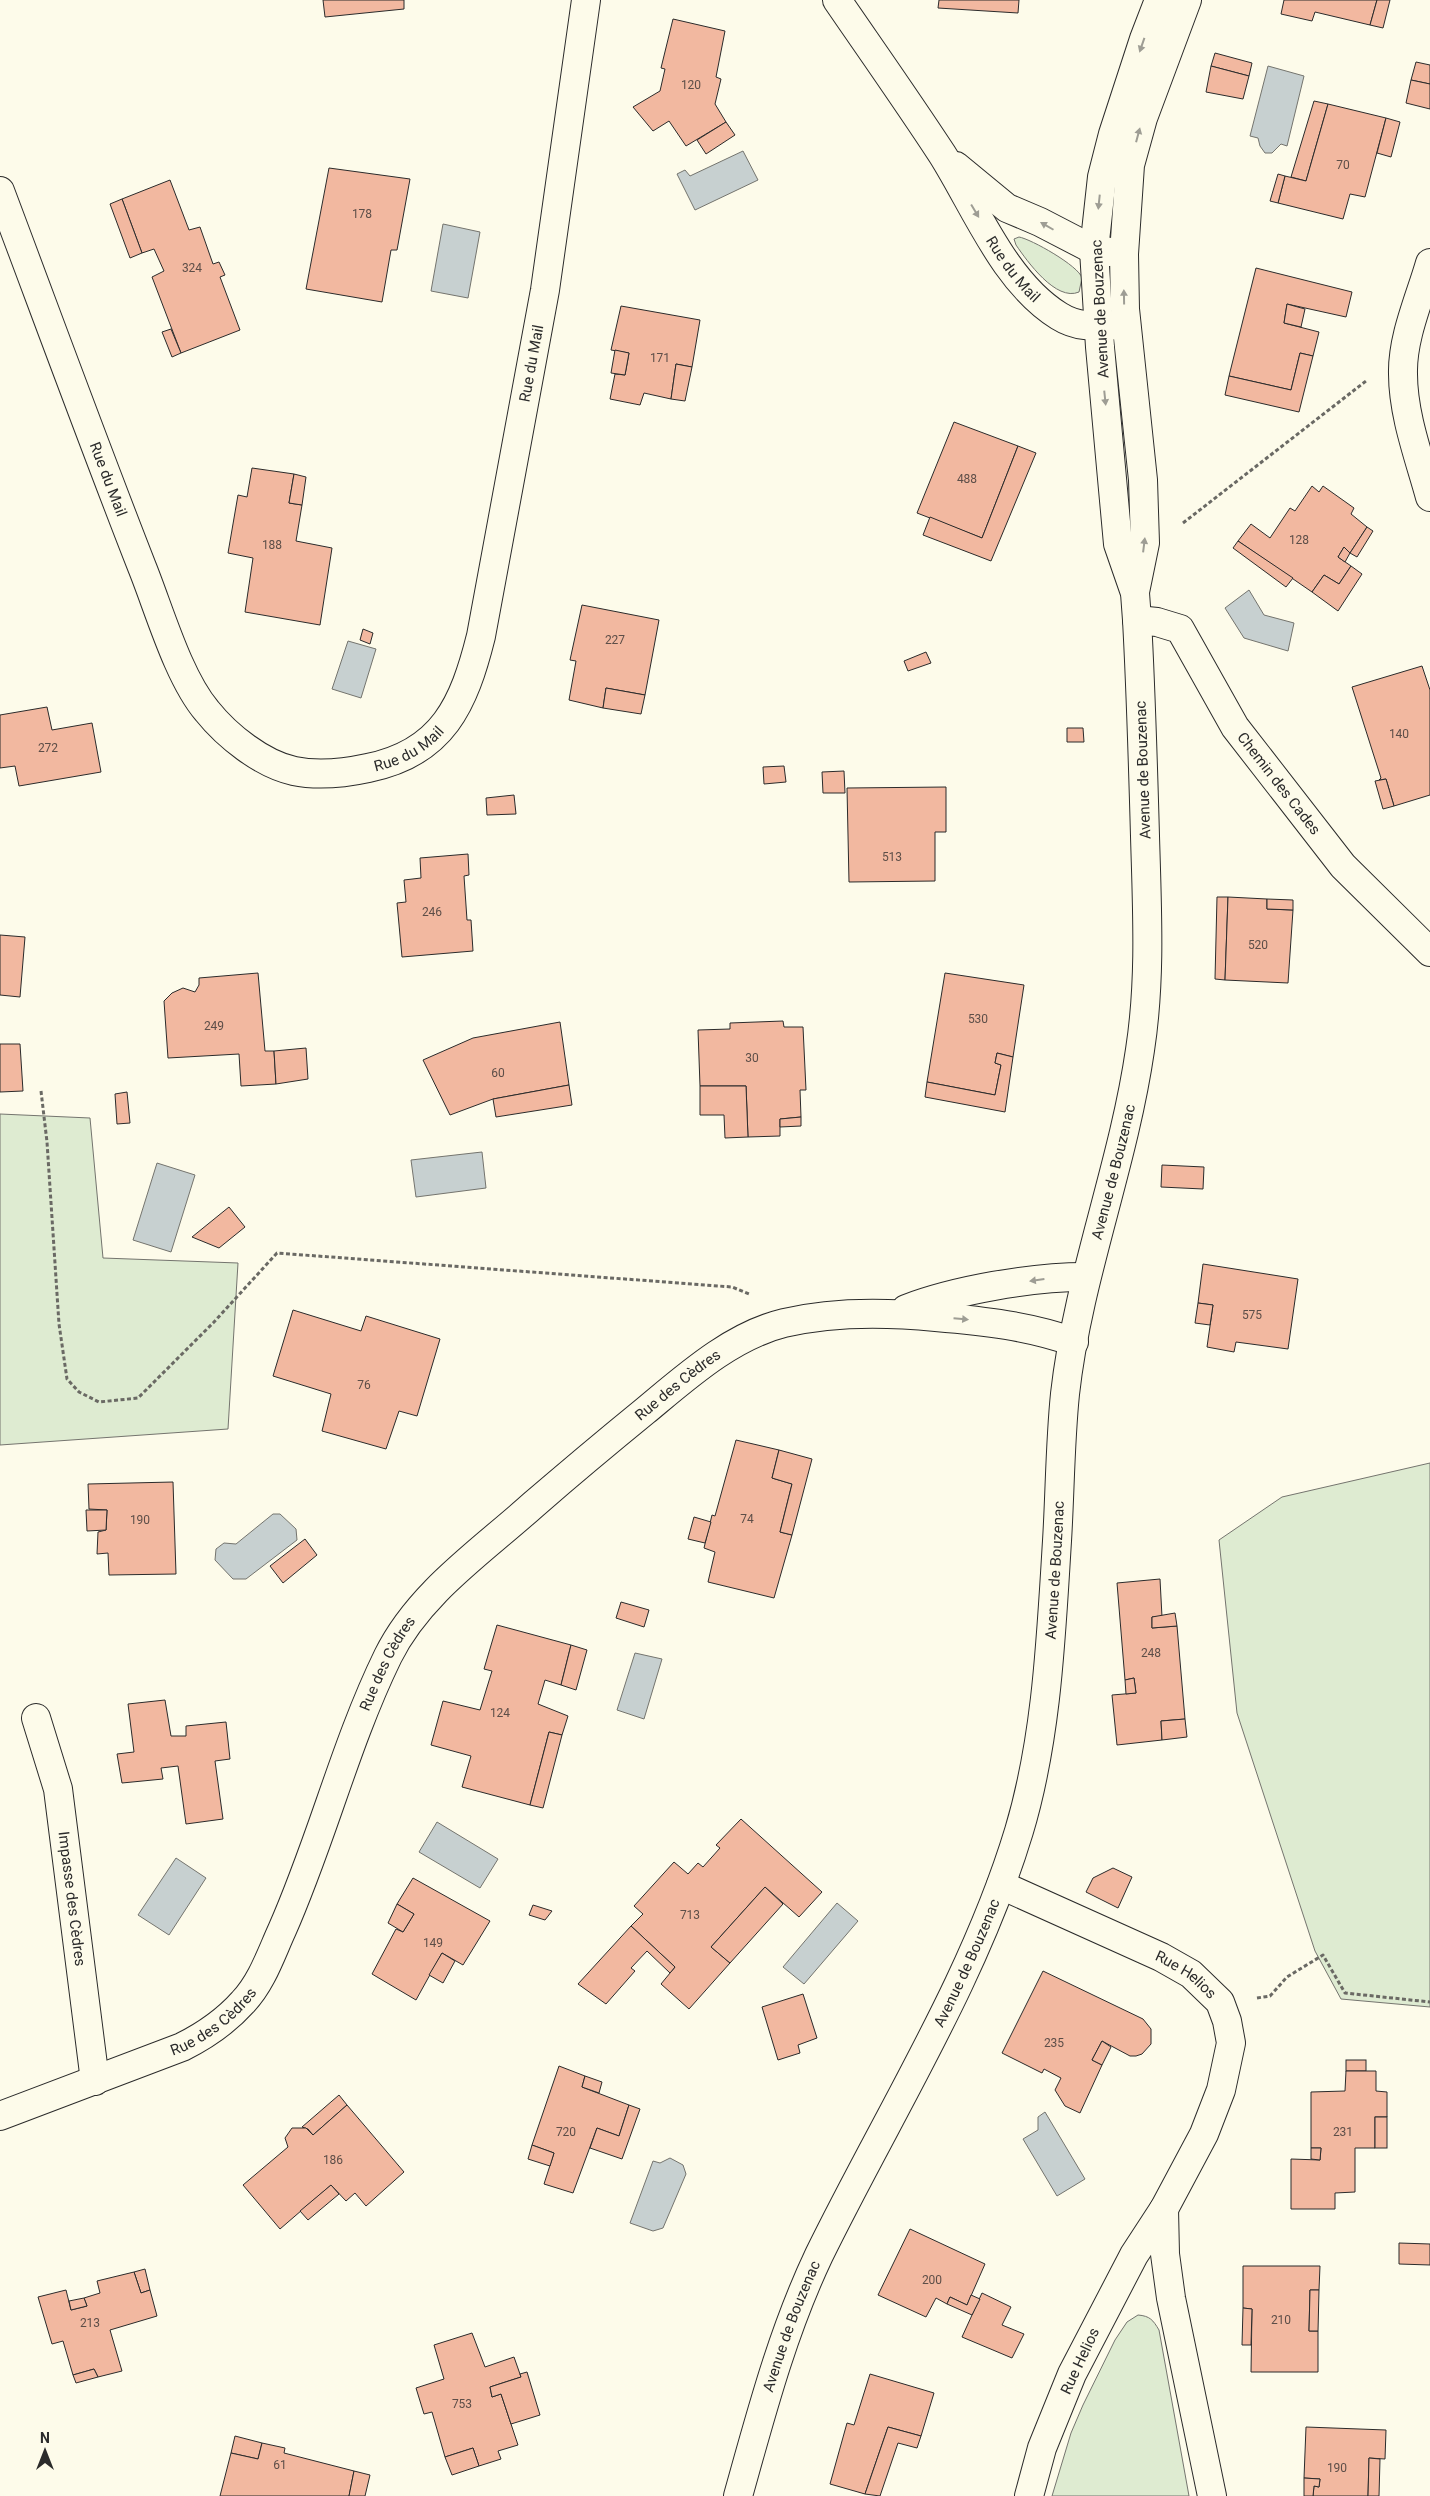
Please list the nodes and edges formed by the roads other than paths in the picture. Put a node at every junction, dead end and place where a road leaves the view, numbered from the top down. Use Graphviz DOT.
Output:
graph roads {
  1 [pos="586,0"];
  2 [pos="837,0"];
  3 [pos="1159,0"];
  4 [pos="1187,0"];
  5 [pos="942,154"];
  6 [pos="0,191"];
  7 [pos="1094,250"];
  8 [pos="1124,254"];
  9 [pos="1430,263"];
  10 [pos="1127,325"];
  11 [pos="1099,326"];
  12 [pos="1430,497"];
  13 [pos="1135,593"];
  14 [pos="1137,620"];
  15 [pos="1430,952"];
  16 [pos="1085,1277"];
  17 [pos="895,1313"];
  18 [pos="1074,1342"];
  19 [pos="36,1718"];
  20 [pos="1001,1885"];
  21 [pos="95,2081"];
  22 [pos="0,2116"];
  23 [pos="1164,2209"];
  24 [pos="738,2496"];
  25 [pos="1029,2496"];
  26 [pos="1212,2496"];
  1 -- 6 [label="street, Rue du Mail"];
  2 -- 5 [label="street, Rue du Mail"];
  3 -- 7 [label="street, Avenue de Bouzenac, one-way"];
  8 -- 4 [label="street, Avenue de Bouzenac, one-way"];
  7 -- 5 [label="street, Rue du Mail, one-way"];
  5 -- 11 [label="street, Rue du Mail, one-way"];
  7 -- 8 [label="street, Rue du Mail"];
  7 -- 11 [label="street, Avenue de Bouzenac"];
  10 -- 8 [label="street, Avenue de Bouzenac, one-way"];
  9 -- 12 [label="street"];
  10 -- 11 [label="street, Rue du Mail"];
  13 -- 10 [label="street, Avenue de Bouzenac, one-way"];
  11 -- 13 [label="street, Avenue de Bouzenac, one-way"];
  13 -- 14 [label="street, Avenue de Bouzenac"];
  14 -- 15 [label="street, Chemin des Cades"];
  14 -- 16 [label="street, Avenue de Bouzenac"];
  16 -- 17 [label="street, Rue des Cèdres, one-way"];
  16 -- 18 [label="street, Avenue de Bouzenac"];
  17 -- 18 [label="street, Rue des Cèdres, one-way"];
  17 -- 21 [label="street, Rue des Cèdres"];
  18 -- 20 [label="street, Avenue de Bouzenac"];
  19 -- 21 [label="street, Impasse des Cèdres"];
  20 -- 23 [label="street, Rue Helios"];
  20 -- 24 [label="street, Avenue de Bouzenac"];
  21 -- 22 [label="street, Rue des Cèdres"];
  23 -- 25 [label="street, Rue Helios"];
  23 -- 26 [label="street, Rue Helios"];
}
